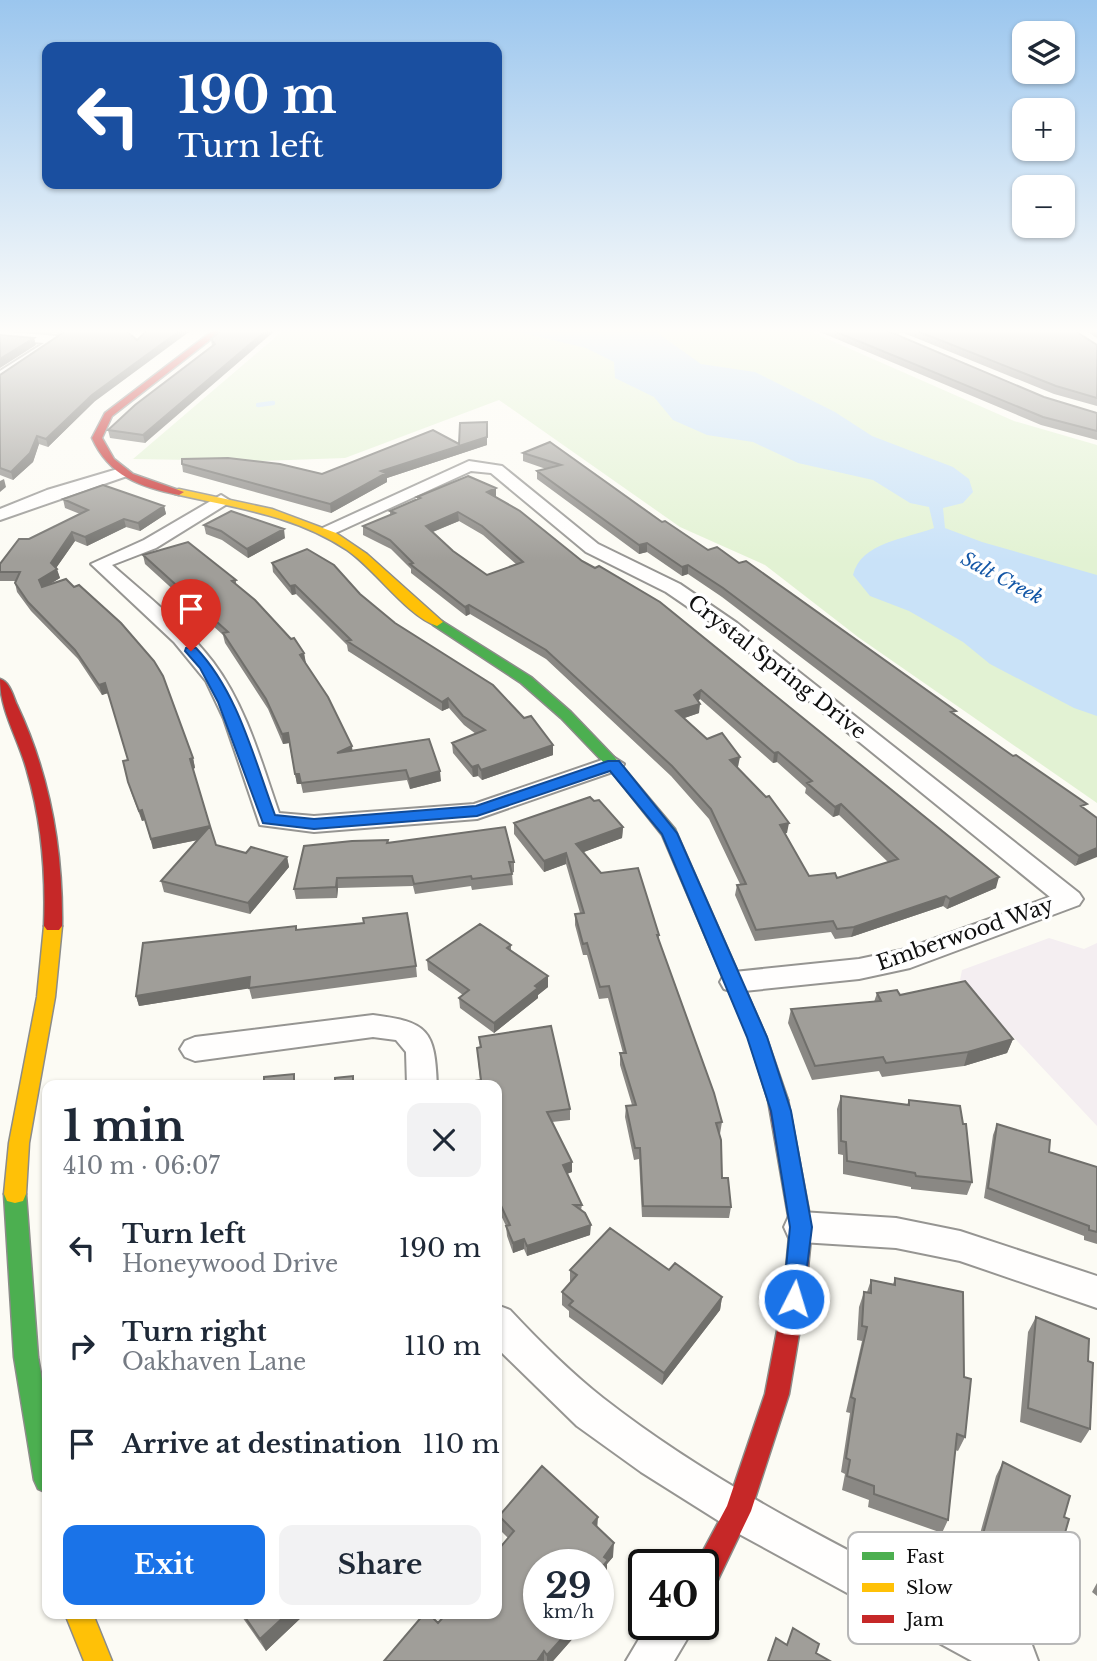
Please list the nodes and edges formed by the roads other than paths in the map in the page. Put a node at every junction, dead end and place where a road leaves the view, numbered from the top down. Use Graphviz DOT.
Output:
graph roads {
  1 [pos="119,407"];
  2 [pos="121,473"];
  3 [pos="221,500"];
  4 [pos="0,516"];
  5 [pos="325,531"];
  6 [pos="0,683"];
  7 [pos="613,765"];
  8 [pos="1070,899"];
  9 [pos="734,982"];
  10 [pos="195,1049"];
  11 [pos="422,1080"];
  12 [pos="801,1227"];
  13 [pos="1097,1292"];
  14 [pos="502,1327"];
  15 [pos="42,1459"];
  16 [pos="738,1511"];
  17 [pos="719,1549"];
  18 [pos="848,1570"];
  19 [pos="81,1619"];
  20 [pos="663,1640"];
  21 [pos="984,1644"];
  22 [pos="98,1661"];
  23 [pos="648,1661"];
  24 [pos="1016,1661"];
  1 -- 2 [label="street"];
  2 -- 3 [label="street"];
  2 -- 4 [label="street"];
  3 -- 5 [label="street"];
  3 -- 7 [label="street"];
  5 -- 7 [label="street"];
  5 -- 8 [label="street, Crystal Spring Drive"];
  6 -- 15 [label="street"];
  7 -- 9 [label="street"];
  8 -- 9 [label="street, Emberwood Way"];
  9 -- 12 [label="street"];
  10 -- 11 [label="street"];
  12 -- 13 [label="street"];
  12 -- 16 [label="street"];
  14 -- 16 [label="street"];
  16 -- 17 [label="street"];
  16 -- 18 [label="street"];
  19 -- 22 [label="street"];
  20 -- 23 [label="street"];
  21 -- 24 [label="street"];
}
